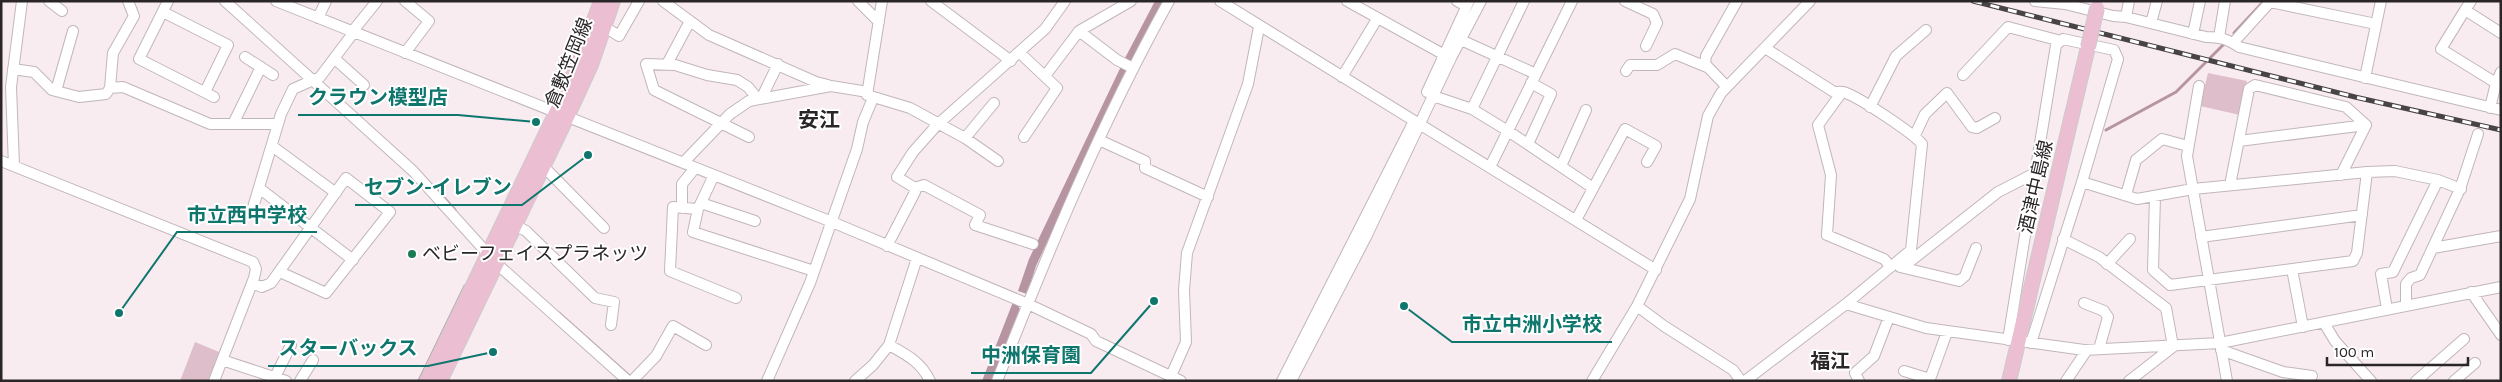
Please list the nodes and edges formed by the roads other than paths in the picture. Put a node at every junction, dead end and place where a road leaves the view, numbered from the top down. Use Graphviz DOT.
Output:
graph roads {
  1 [pos="22,1"];
  2 [pos="49,1"];
  3 [pos="128,1"];
  4 [pos="168,1"];
  5 [pos="225,1"];
  6 [pos="276,1"];
  7 [pos="326,1"];
  8 [pos="377,1"];
  9 [pos="405,1"];
  10 [pos="601,1"];
  11 [pos="614,1"];
  12 [pos="639,1"];
  13 [pos="663,1"];
  14 [pos="858,1"];
  15 [pos="882,1"];
  16 [pos="932,1"];
  17 [pos="1065,1"];
  18 [pos="1131,1"];
  19 [pos="1220,1"];
  20 [pos="1347,1"];
  21 [pos="1481,1"];
  22 [pos="1524,1"];
  23 [pos="1572,1"];
  24 [pos="1625,1"];
  25 [pos="1737,1"];
  26 [pos="1810,1"];
  27 [pos="2035,1"];
  28 [pos="2129,1"];
  29 [pos="2156,1"];
  30 [pos="2200,1"];
  31 [pos="2225,1"];
  32 [pos="2381,1"];
  33 [pos="1168,2"];
  34 [pos="2065,2"];
  35 [pos="2270,2"];
  36 [pos="1464,3"];
  37 [pos="2098,5"];
  38 [pos="2468,6"];
  39 [pos="62,11"];
  40 [pos="163,12"];
  41 [pos="2126,17"];
  42 [pos="318,18"];
  43 [pos="1377,19"];
  44 [pos="690,21"];
  45 [pos="879,22"];
  46 [pos="2151,23"];
  47 [pos="2376,24"];
  48 [pos="605,27"];
  49 [pos="1259,27"];
  50 [pos="1926,30"];
  51 [pos="73,31"];
  52 [pos="1079,31"];
  53 [pos="353,32"];
  54 [pos="2501,33"];
  55 [pos="2193,34"];
  56 [pos="2219,37"];
  57 [pos="1461,40"];
  58 [pos="2061,40"];
  59 [pos="2233,43"];
  60 [pos="1646,46"];
  61 [pos="1765,48"];
  62 [pos="405,53"];
  63 [pos="1020,53"];
  64 [pos="1448,56"];
  65 [pos="1497,56"];
  66 [pos="245,57"];
  67 [pos="335,59"];
  68 [pos="1011,61"];
  69 [pos="667,64"];
  70 [pos="778,64"];
  71 [pos="1129,66"];
  72 [pos="261,67"];
  73 [pos="1709,68"];
  74 [pos="13,69"];
  75 [pos="1626,70"];
  76 [pos="2501,72"];
  77 [pos="273,75"];
  78 [pos="1963,75"];
  79 [pos="1045,76"];
  80 [pos="1342,77"];
  81 [pos="2365,78"];
  82 [pos="316,79"];
  83 [pos="1534,79"];
  84 [pos="2496,83"];
  85 [pos="6,84"];
  86 [pos="364,85"];
  87 [pos="831,86"];
  88 [pos="2199,86"];
  89 [pos="1726,87"];
  90 [pos="110,88"];
  91 [pos="56,91"];
  92 [pos="1842,92"];
  93 [pos="870,96"];
  94 [pos="1433,96"];
  95 [pos="759,97"];
  96 [pos="994,103"];
  97 [pos="1870,107"];
  98 [pos="1472,109"];
  99 [pos="2495,109"];
  100 [pos="1586,110"];
  101 [pos="562,115"];
  102 [pos="1995,118"];
  103 [pos="723,122"];
  104 [pos="1417,122"];
  105 [pos="233,124"];
  106 [pos="278,124"];
  107 [pos="937,125"];
  108 [pos="2366,125"];
  109 [pos="1508,130"];
  110 [pos="2478,134"];
  111 [pos="1915,135"];
  112 [pos="1024,137"];
  113 [pos="749,138"];
  114 [pos="965,138"];
  115 [pos="1099,140"];
  116 [pos="2239,140"];
  117 [pos="1528,144"];
  118 [pos="272,146"];
  119 [pos="2188,146"];
  120 [pos="1,161"];
  121 [pos="998,161"];
  122 [pos="1647,162"];
  123 [pos="683,163"];
  124 [pos="14,166"];
  125 [pos="1560,166"];
  126 [pos="544,167"];
  127 [pos="1490,167"];
  128 [pos="695,168"];
  129 [pos="2367,172"];
  130 [pos="2035,173"];
  131 [pos="2341,175"];
  132 [pos="714,176"];
  133 [pos="2438,180"];
  134 [pos="2082,182"];
  135 [pos="2230,185"];
  136 [pos="259,188"];
  137 [pos="915,188"];
  138 [pos="1593,188"];
  139 [pos="2461,188"];
  140 [pos="2193,189"];
  141 [pos="336,193"];
  142 [pos="2126,195"];
  143 [pos="2155,196"];
  144 [pos="1208,197"];
  145 [pos="700,206"];
  146 [pos="682,208"];
  147 [pos="251,214"];
  148 [pos="2362,215"];
  149 [pos="1576,220"];
  150 [pos="755,221"];
  151 [pos="832,222"];
  152 [pos="515,225"];
  153 [pos="312,228"];
  154 [pos="604,228"];
  155 [pos="2501,236"];
  156 [pos="2201,237"];
  157 [pos="2063,239"];
  158 [pos="2130,239"];
  159 [pos="1033,244"];
  160 [pos="887,246"];
  161 [pos="1976,248"];
  162 [pos="2433,248"];
  163 [pos="917,258"];
  164 [pos="492,259"];
  165 [pos="352,260"];
  166 [pos="2107,264"];
  167 [pos="1897,266"];
  168 [pos="2292,269"];
  169 [pos="1656,270"];
  170 [pos="812,271"];
  171 [pos="280,272"];
  172 [pos="2208,280"];
  173 [pos="252,283"];
  174 [pos="2501,287"];
  175 [pos="2471,292"];
  176 [pos="736,298"];
  177 [pos="1026,303"];
  178 [pos="2084,303"];
  179 [pos="1846,304"];
  180 [pos="2406,304"];
  181 [pos="1637,306"];
  182 [pos="2387,309"];
  183 [pos="1889,317"];
  184 [pos="2324,323"];
  185 [pos="611,324"];
  186 [pos="2303,327"];
  187 [pos="1947,332"];
  188 [pos="2501,334"];
  189 [pos="2464,339"];
  190 [pos="2019,342"];
  191 [pos="291,345"];
  192 [pos="706,345"];
  193 [pos="889,345"];
  194 [pos="2173,346"];
  195 [pos="2221,347"];
  196 [pos="2100,349"];
  197 [pos="2087,350"];
  198 [pos="222,360"];
  199 [pos="313,360"];
  200 [pos="2475,364"];
  201 [pos="1904,370"];
  202 [pos="1170,376"];
  203 [pos="2312,376"];
  204 [pos="273,379"];
  205 [pos="632,380"];
  206 [pos="214,381"];
  207 [pos="286,381"];
  208 [pos="300,381"];
  209 [pos="428,381"];
  210 [pos="440,381"];
  211 [pos="767,381"];
  212 [pos="855,381"];
  213 [pos="930,381"];
  214 [pos="997,381"];
  215 [pos="1181,381"];
  216 [pos="1282,381"];
  217 [pos="1291,381"];
  218 [pos="1592,381"];
  219 [pos="1741,381"];
  220 [pos="1745,381"];
  221 [pos="1859,381"];
  222 [pos="2009,381"];
  223 [pos="2066,381"];
  224 [pos="2129,381"];
  225 [pos="2227,381"];
  226 [pos="2371,381"];
  227 [pos="2416,381"];
  228 [pos="2454,381"];
  1 -- 74 [label="street"];
  2 -- 39 [label="street"];
  3 -- 90 [label="street"];
  4 -- 40 [label="street"];
  5 -- 82 [label="street"];
  6 -- 42 [label="street"];
  7 -- 42 [label="street"];
  8 -- 53 [label="street"];
  9 -- 62 [label="street"];
  10 -- 101 [label="main road, 倉敷笠岡線"];
  11 -- 48 [label="main road, 倉敷笠岡線"];
  12 -- 48 [label="street"];
  13 -- 44 [label="street"];
  14 -- 45 [label="street"];
  15 -- 45 [label="street"];
  16 -- 68 [label="street"];
  17 -- 63 [label="street"];
  18 -- 52 [label="street"];
  19 -- 49 [label="street"];
  20 -- 43 [label="street"];
  21 -- 57 [label="street"];
  22 -- 65 [label="street"];
  23 -- 83 [label="street"];
  24 -- 60 [label="street"];
  25 -- 73 [label="street"];
  26 -- 61 [label="street"];
  27 -- 34 [label="street"];
  28 -- 41 [label="street"];
  29 -- 46 [label="street"];
  30 -- 55 [label="street"];
  31 -- 56 [label="street"];
  32 -- 47 [label="street"];
  33 -- 71 [label="street"];
  34 -- 41 [label="street"];
  35 -- 47 [label="street"];
  35 -- 59 [label="street"];
  36 -- 64 [label="street"];
  37 -- 190 [label="main road, 酒津中島線, bridge"];
  38 -- 54 [label="street"];
  38 -- 84 [label="street"];
  40 -- 40 [label="street"];
  41 -- 46 [label="street"];
  42 -- 53 [label="street"];
  43 -- 64 [label="street"];
  43 -- 80 [label="street"];
  44 -- 69 [label="street"];
  44 -- 70 [label="street"];
  45 -- 93 [label="street"];
  46 -- 55 [label="street"];
  47 -- 81 [label="street"];
  48 -- 101 [label="main road, 倉敷笠岡線"];
  49 -- 80 [label="street"];
  49 -- 144 [label="street"];
  50 -- 97 [label="street"];
  51 -- 91 [label="street"];
  52 -- 71 [label="street"];
  52 -- 79 [label="street"];
  53 -- 62 [label="street"];
  53 -- 67 [label="street"];
  55 -- 56 [label="street"];
  56 -- 59 [label="street"];
  57 -- 64 [label="street"];
  57 -- 65 [label="street"];
  58 -- 78 [label="street"];
  58 -- 130 [label="street"];
  58 -- 134 [label="street"];
  59 -- 81 [label="street"];
  61 -- 89 [label="street"];
  61 -- 92 [label="street"];
  62 -- 101 [label="street"];
  63 -- 68 [label="street"];
  63 -- 79 [label="street"];
  64 -- 94 [label="street"];
  64 -- 104 [label="street"];
  65 -- 83 [label="street"];
  65 -- 98 [label="street"];
  66 -- 72 [label="street"];
  67 -- 82 [label="street"];
  67 -- 86 [label="street"];
  68 -- 107 [label="street"];
  69 -- 95 [label="street"];
  69 -- 103 [label="street"];
  70 -- 87 [label="street"];
  70 -- 95 [label="street"];
  71 -- 115 [label="street"];
  72 -- 77 [label="street"];
  72 -- 105 [label="street"];
  73 -- 75 [label="street"];
  73 -- 89 [label="street"];
  74 -- 85 [label="street"];
  74 -- 91 [label="street"];
  76 -- 84 [label="street"];
  79 -- 112 [label="street"];
  80 -- 104 [label="street"];
  81 -- 99 [label="street"];
  82 -- 106 [label="street"];
  82 -- 164 [label="street"];
  83 -- 109 [label="street"];
  83 -- 117 [label="street"];
  84 -- 99 [label="street"];
  85 -- 124 [label="street"];
  87 -- 93 [label="street"];
  87 -- 95 [label="street"];
  88 -- 119 [label="street"];
  89 -- 169 [label="street"];
  90 -- 91 [label="street"];
  90 -- 105 [label="street"];
  92 -- 97 [label="street"];
  92 -- 167 [label="street"];
  93 -- 107 [label="street"];
  93 -- 151 [label="street"];
  94 -- 98 [label="street"];
  94 -- 104 [label="street"];
  95 -- 103 [label="street"];
  96 -- 114 [label="street"];
  97 -- 111 [label="street"];
  98 -- 109 [label="street"];
  100 -- 125 [label="street"];
  101 -- 123 [label="street"];
  101 -- 126 [label="main road, 倉敷笠岡線"];
  101 -- 164 [label="main road, 倉敷笠岡線"];
  102 -- 111 [label="street"];
  103 -- 113 [label="street"];
  103 -- 123 [label="street"];
  104 -- 127 [label="street"];
  104 -- 216 [label="street"];
  104 -- 217 [label="street"];
  105 -- 106 [label="street"];
  106 -- 118 [label="street"];
  107 -- 114 [label="street"];
  107 -- 137 [label="street"];
  108 -- 116 [label="street"];
  108 -- 116 [label="street"];
  108 -- 131 [label="street"];
  109 -- 117 [label="street"];
  109 -- 127 [label="street"];
  110 -- 139 [label="street"];
  111 -- 167 [label="street"];
  114 -- 121 [label="street"];
  115 -- 144 [label="street"];
  115 -- 177 [label="street"];
  116 -- 135 [label="street"];
  117 -- 125 [label="street"];
  118 -- 136 [label="street"];
  118 -- 141 [label="street"];
  119 -- 140 [label="street"];
  119 -- 142 [label="street"];
  120 -- 124 [label="street"];
  122 -- 138 [label="street"];
  123 -- 128 [label="street"];
  124 -- 173 [label="street"];
  125 -- 138 [label="street"];
  126 -- 152 [label="main road, 倉敷笠岡線"];
  126 -- 154 [label="street"];
  127 -- 149 [label="street"];
  128 -- 132 [label="street"];
  128 -- 146 [label="street"];
  129 -- 131 [label="street"];
  129 -- 133 [label="street"];
  129 -- 148 [label="street"];
  130 -- 167 [label="street"];
  130 -- 190 [label="street"];
  131 -- 135 [label="street"];
  132 -- 145 [label="street"];
  132 -- 151 [label="street"];
  133 -- 139 [label="street"];
  133 -- 182 [label="street"];
  134 -- 142 [label="street"];
  134 -- 157 [label="street"];
  135 -- 140 [label="street"];
  136 -- 147 [label="street"];
  136 -- 153 [label="street"];
  137 -- 159 [label="street"];
  137 -- 160 [label="street"];
  138 -- 149 [label="street"];
  139 -- 162 [label="street"];
  140 -- 143 [label="street"];
  140 -- 156 [label="street"];
  141 -- 153 [label="street"];
  141 -- 165 [label="street"];
  142 -- 143 [label="street"];
  143 -- 172 [label="street"];
  144 -- 202 [label="street"];
  145 -- 146 [label="street"];
  145 -- 150 [label="street"];
  145 -- 170 [label="street"];
  146 -- 176 [label="street"];
  148 -- 156 [label="street"];
  148 -- 168 [label="street"];
  149 -- 169 [label="street"];
  151 -- 160 [label="street"];
  151 -- 170 [label="street"];
  152 -- 164 [label="main road, 倉敷笠岡線"];
  152 -- 185 [label="street"];
  153 -- 165 [label="street"];
  153 -- 171 [label="street"];
  155 -- 162 [label="street"];
  156 -- 172 [label="street"];
  157 -- 166 [label="street"];
  157 -- 190 [label="street"];
  158 -- 166 [label="street"];
  160 -- 163 [label="street"];
  161 -- 167 [label="street"];
  162 -- 180 [label="street"];
  163 -- 177 [label="street"];
  163 -- 193 [label="street"];
  164 -- 205 [label="street"];
  164 -- 209 [label="main road, 倉敷笠岡線"];
  164 -- 210 [label="main road, 倉敷笠岡線"];
  165 -- 171 [label="street"];
  166 -- 194 [label="street"];
  167 -- 179 [label="street"];
  168 -- 172 [label="street"];
  168 -- 186 [label="street"];
  169 -- 181 [label="street"];
  170 -- 211 [label="street"];
  171 -- 173 [label="street"];
  172 -- 195 [label="street"];
  173 -- 198 [label="street"];
  174 -- 175 [label="street"];
  175 -- 180 [label="street"];
  175 -- 188 [label="street"];
  177 -- 202 [label="street"];
  177 -- 214 [label="street"];
  178 -- 196 [label="street"];
  179 -- 183 [label="street"];
  179 -- 220 [label="street"];
  180 -- 182 [label="street"];
  181 -- 218 [label="street"];
  181 -- 219 [label="street"];
  182 -- 184 [label="street"];
  183 -- 187 [label="street"];
  183 -- 221 [label="street"];
  184 -- 186 [label="street"];
  184 -- 226 [label="street"];
  186 -- 195 [label="street"];
  187 -- 190 [label="street"];
  187 -- 201 [label="street"];
  189 -- 227 [label="street"];
  190 -- 197 [label="street"];
  190 -- 222 [label="main road, 酒津中島線"];
  191 -- 204 [label="street"];
  192 -- 205 [label="street"];
  193 -- 212 [label="street"];
  193 -- 213 [label="street"];
  194 -- 195 [label="street"];
  194 -- 196 [label="street"];
  194 -- 224 [label="street"];
  195 -- 203 [label="street"];
  195 -- 225 [label="street"];
  196 -- 197 [label="street"];
  197 -- 223 [label="street"];
  198 -- 204 [label="street"];
  198 -- 206 [label="street"];
  199 -- 208 [label="street"];
  200 -- 228 [label="street"];
  202 -- 215 [label="street"];
  204 -- 207 [label="street"];
}
